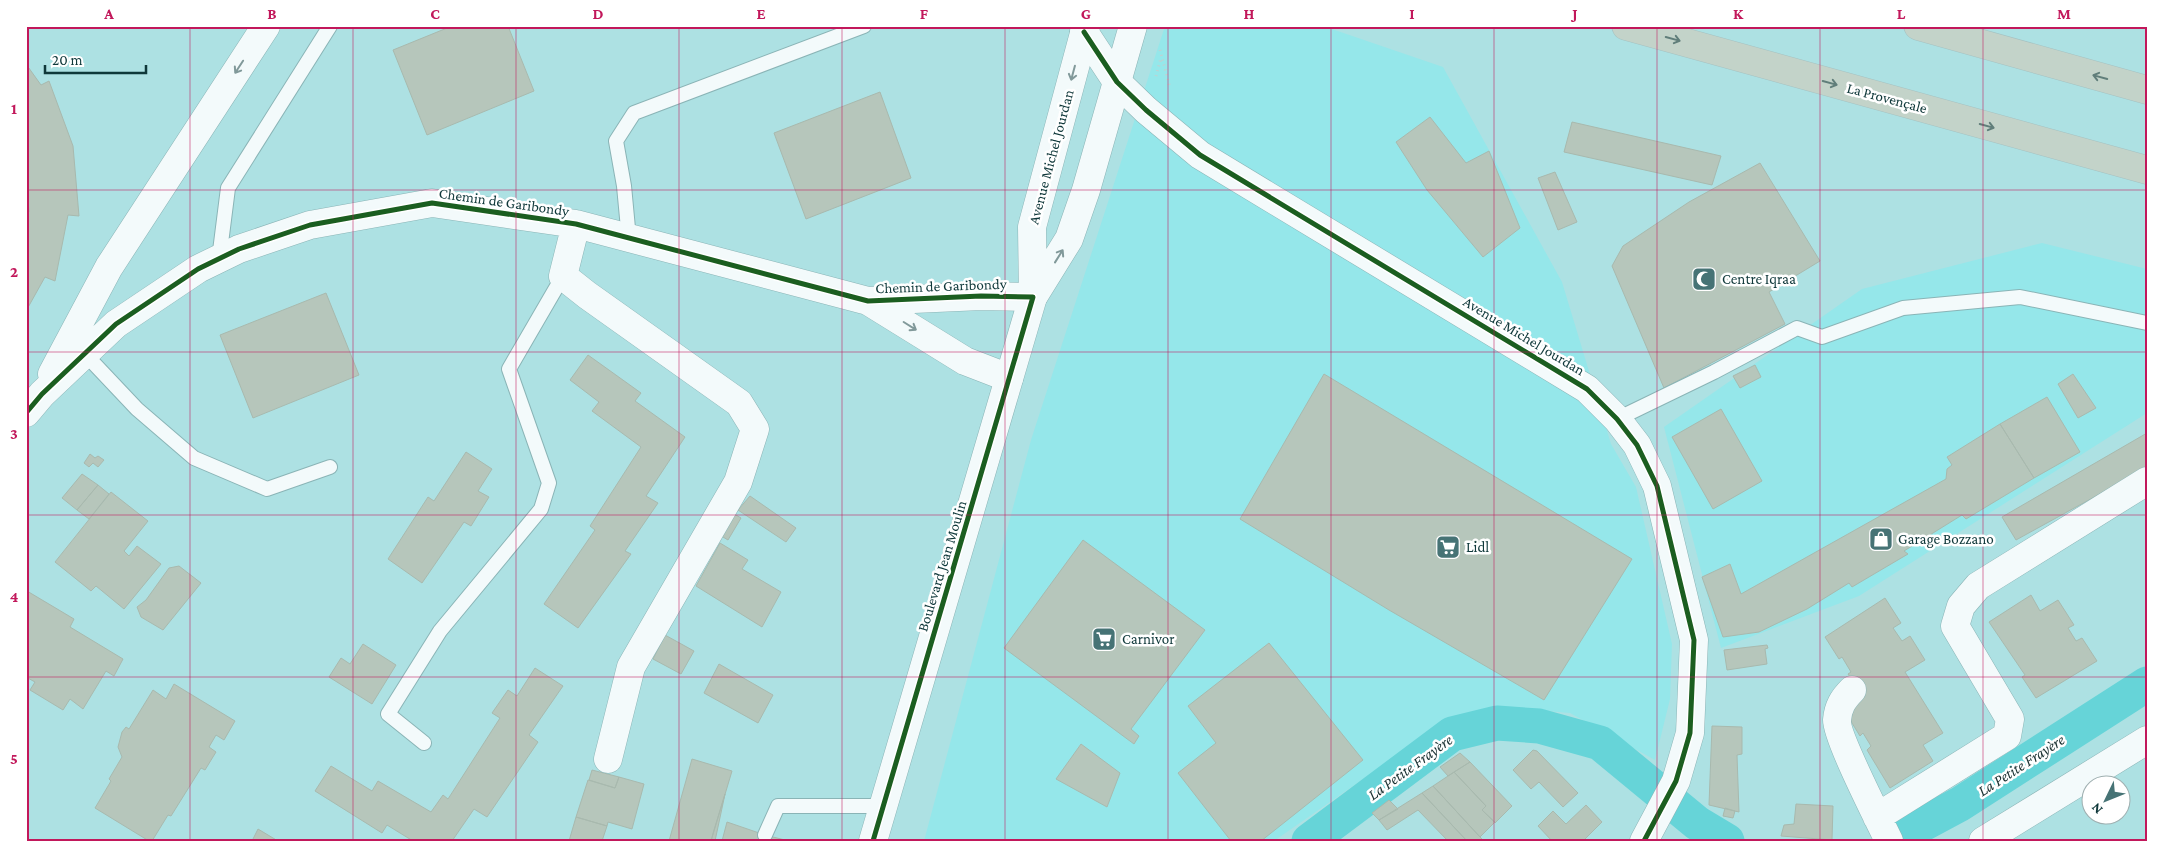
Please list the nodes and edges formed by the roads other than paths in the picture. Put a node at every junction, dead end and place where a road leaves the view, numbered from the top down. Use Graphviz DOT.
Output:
graph roads {
  1 [pos="266,26"];
  2 [pos="330,26"];
  3 [pos="864,26"];
  4 [pos="1133,26"];
  5 [pos="1626,26"];
  6 [pos="1918,26"];
  7 [pos="1085,29"];
  8 [pos="1117,82"];
  9 [pos="2147,90"];
  10 [pos="2147,170"];
  11 [pos="576,224"];
  12 [pos="629,239"];
  13 [pos="219,259"];
  14 [pos="563,276"];
  15 [pos="1032,297"];
  16 [pos="868,301"];
  17 [pos="2147,323"];
  18 [pos="85,354"];
  19 [pos="1010,378"];
  20 [pos="34,403"];
  21 [pos="1617,419"];
  22 [pos="330,467"];
  23 [pos="2147,480"];
  24 [pos="1852,690"];
  25 [pos="2147,740"];
  26 [pos="424,743"];
  27 [pos="608,759"];
  28 [pos="883,806"];
  29 [pos="1882,827"];
  30 [pos="765,834"];
  31 [pos="1646,838"];
  32 [pos="873,841"];
  33 [pos="1983,841"];
  1 -- 20 [label="street, one-way"];
  2 -- 13 [label="lane"];
  3 -- 12 [label="lane"];
  4 -- 8 [label="street"];
  5 -- 10 [label="highway, La Provençale, one-way"];
  9 -- 6 [label="highway, one-way"];
  7 -- 8 [label="street, Avenue Michel Jourdan"];
  7 -- 15 [label="street, Avenue Michel Jourdan, one-way"];
  15 -- 8 [label="street, one-way"];
  8 -- 21 [label="street, Avenue Michel Jourdan"];
  11 -- 12 [label="street, Chemin de Garibondy"];
  11 -- 13 [label="street, Chemin de Garibondy"];
  11 -- 14 [label="street"];
  12 -- 16 [label="street, Chemin de Garibondy"];
  13 -- 18 [label="street, Chemin de Garibondy"];
  14 -- 26 [label="lane"];
  14 -- 27 [label="street"];
  15 -- 16 [label="street, Chemin de Garibondy"];
  15 -- 19 [label="street, Boulevard Jean Moulin"];
  16 -- 19 [label="street, Chemin de Garibondy, one-way"];
  17 -- 21 [label="lane"];
  18 -- 20 [label="street, Chemin de Garibondy"];
  18 -- 22 [label="lane"];
  19 -- 28 [label="street, Boulevard Jean Moulin"];
  21 -- 31 [label="street, Avenue Michel Jourdan"];
  23 -- 29 [label="street"];
  24 -- 29 [label="street"];
  25 -- 33 [label="street"];
  28 -- 30 [label="lane"];
  28 -- 32 [label="street, Boulevard Jean Moulin"];
}
